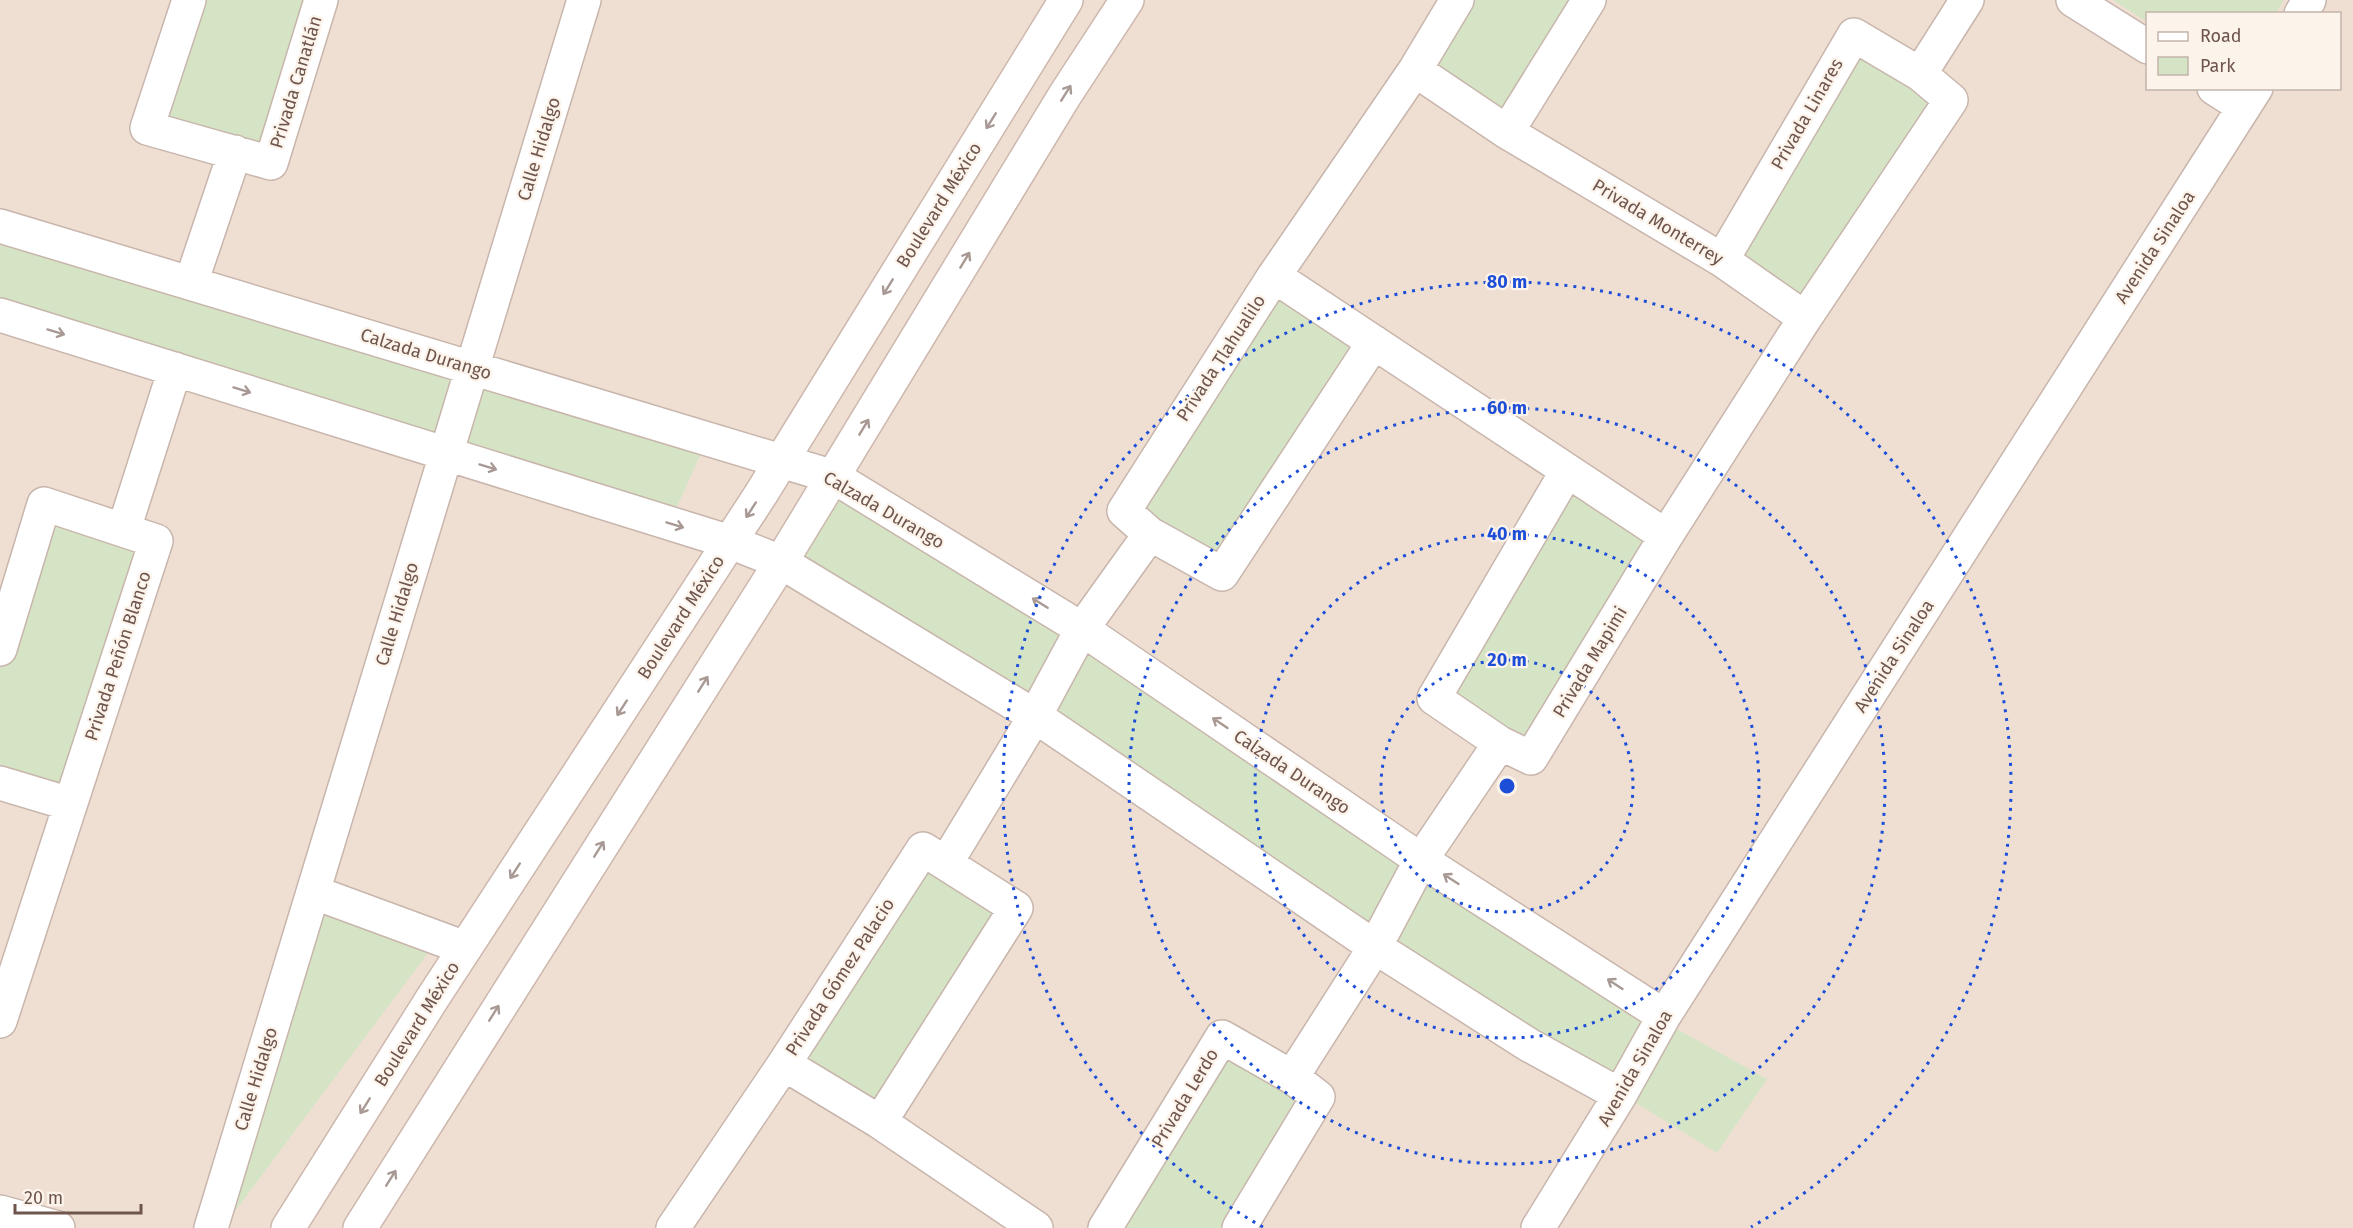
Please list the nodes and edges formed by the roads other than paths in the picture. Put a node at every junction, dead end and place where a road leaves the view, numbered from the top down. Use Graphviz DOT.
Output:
graph roads {
  1 [pos="189,0"];
  2 [pos="321,0"];
  3 [pos="584,0"];
  4 [pos="1066,0"];
  5 [pos="1127,0"];
  6 [pos="1457,0"];
  7 [pos="1589,0"];
  8 [pos="1967,0"];
  9 [pos="2073,0"];
  10 [pos="2146,46"];
  11 [pos="1415,70"];
  12 [pos="1920,74"];
  13 [pos="2221,90"];
  14 [pos="2250,98"];
  15 [pos="1507,132"];
  16 [pos="235,152"];
  17 [pos="0,226"];
  18 [pos="1722,260"];
  19 [pos="1274,276"];
  20 [pos="191,283"];
  21 [pos="0,315"];
  22 [pos="1805,318"];
  23 [pos="1374,342"];
  24 [pos="473,368"];
  25 [pos="175,369"];
  26 [pos="446,453"];
  27 [pos="782,460"];
  28 [pos="1567,471"];
  29 [pos="834,477"];
  30 [pos="124,529"];
  31 [pos="1150,534"];
  32 [pos="1666,536"];
  33 [pos="730,542"];
  34 [pos="782,561"];
  35 [pos="1082,629"];
  36 [pos="0,649"];
  37 [pos="1035,716"];
  38 [pos="1500,743"];
  39 [pos="0,783"];
  40 [pos="70,804"];
  41 [pos="1421,860"];
  42 [pos="946,863"];
  43 [pos="313,892"];
  44 [pos="1375,947"];
  45 [pos="465,948"];
  46 [pos="1664,1016"];
  47 [pos="0,1021"];
  48 [pos="784,1064"];
  49 [pos="1292,1077"];
  50 [pos="1620,1095"];
  51 [pos="880,1122"];
  52 [pos="0,1212"];
  53 [pos="58,1228"];
  54 [pos="211,1228"];
  55 [pos="288,1228"];
  56 [pos="360,1228"];
  57 [pos="673,1228"];
  58 [pos="1036,1228"];
  59 [pos="1106,1228"];
  60 [pos="1239,1228"];
  61 [pos="1538,1228"];
  1 -- 16 [label="street, Privada Canatlán"];
  2 -- 16 [label="street, Privada Canatlán"];
  3 -- 24 [label="street, Calle Hidalgo"];
  4 -- 27 [label="street, Boulevard México, one-way"];
  29 -- 5 [label="street, one-way"];
  6 -- 11 [label="street"];
  7 -- 15 [label="street"];
  8 -- 12 [label="street"];
  9 -- 10 [label="street"];
  11 -- 15 [label="street, Privada Monterrey"];
  11 -- 19 [label="street"];
  12 -- 18 [label="street, Privada Linares"];
  12 -- 22 [label="street, Privada Linares"];
  13 -- 14 [label="street"];
  14 -- 46 [label="street, Avenida Sinaloa"];
  15 -- 18 [label="street, Privada Monterrey"];
  16 -- 20 [label="street"];
  17 -- 20 [label="street, Calzada Durango"];
  18 -- 22 [label="street, Privada Monterrey"];
  19 -- 23 [label="street, Privada Tlahualilo"];
  19 -- 31 [label="street, Privada Tlahualilo"];
  20 -- 24 [label="street, Calzada Durango"];
  21 -- 25 [label="street, one-way"];
  22 -- 32 [label="street"];
  23 -- 28 [label="street, Privada Tlahualilo"];
  23 -- 31 [label="street, Privada Tlahualilo"];
  24 -- 26 [label="street, Calle Hidalgo"];
  24 -- 27 [label="street, Calzada Durango"];
  25 -- 26 [label="street, one-way"];
  25 -- 30 [label="street"];
  26 -- 33 [label="street, one-way"];
  26 -- 43 [label="street, Calle Hidalgo"];
  27 -- 29 [label="street, Calzada Durango"];
  27 -- 33 [label="street, Boulevard México, one-way"];
  28 -- 32 [label="street, Privada Tlahualilo"];
  28 -- 38 [label="street, Privada Mapimi"];
  29 -- 34 [label="street"];
  35 -- 29 [label="street, Calzada Durango, one-way"];
  30 -- 36 [label="street, Privada Peñón Blanco"];
  30 -- 40 [label="street, Privada Peñón Blanco"];
  31 -- 35 [label="street"];
  32 -- 38 [label="street, Privada Mapimi"];
  33 -- 34 [label="street"];
  33 -- 45 [label="street, Boulevard México, one-way"];
  34 -- 37 [label="street"];
  56 -- 34 [label="street, one-way"];
  35 -- 37 [label="street"];
  41 -- 35 [label="street, Calzada Durango, one-way"];
  37 -- 42 [label="street"];
  37 -- 44 [label="street"];
  38 -- 41 [label="street"];
  39 -- 40 [label="street"];
  40 -- 47 [label="street"];
  41 -- 44 [label="street"];
  46 -- 41 [label="street, Calzada Durango, one-way"];
  42 -- 48 [label="street, Privada Gómez Palacio"];
  42 -- 51 [label="street, Privada Gómez Palacio"];
  43 -- 45 [label="street"];
  43 -- 54 [label="street, Calle Hidalgo"];
  44 -- 49 [label="street"];
  44 -- 50 [label="street"];
  45 -- 55 [label="street, Boulevard México, one-way"];
  46 -- 50 [label="street, Avenida Sinaloa"];
  48 -- 51 [label="street, Privada Gómez Palacio"];
  48 -- 57 [label="street"];
  49 -- 59 [label="street, Privada Lerdo"];
  49 -- 60 [label="street, Privada Lerdo"];
  50 -- 61 [label="street, Avenida Sinaloa"];
  51 -- 58 [label="street, Privada Gómez Palacio"];
  52 -- 53 [label="street"];
}
